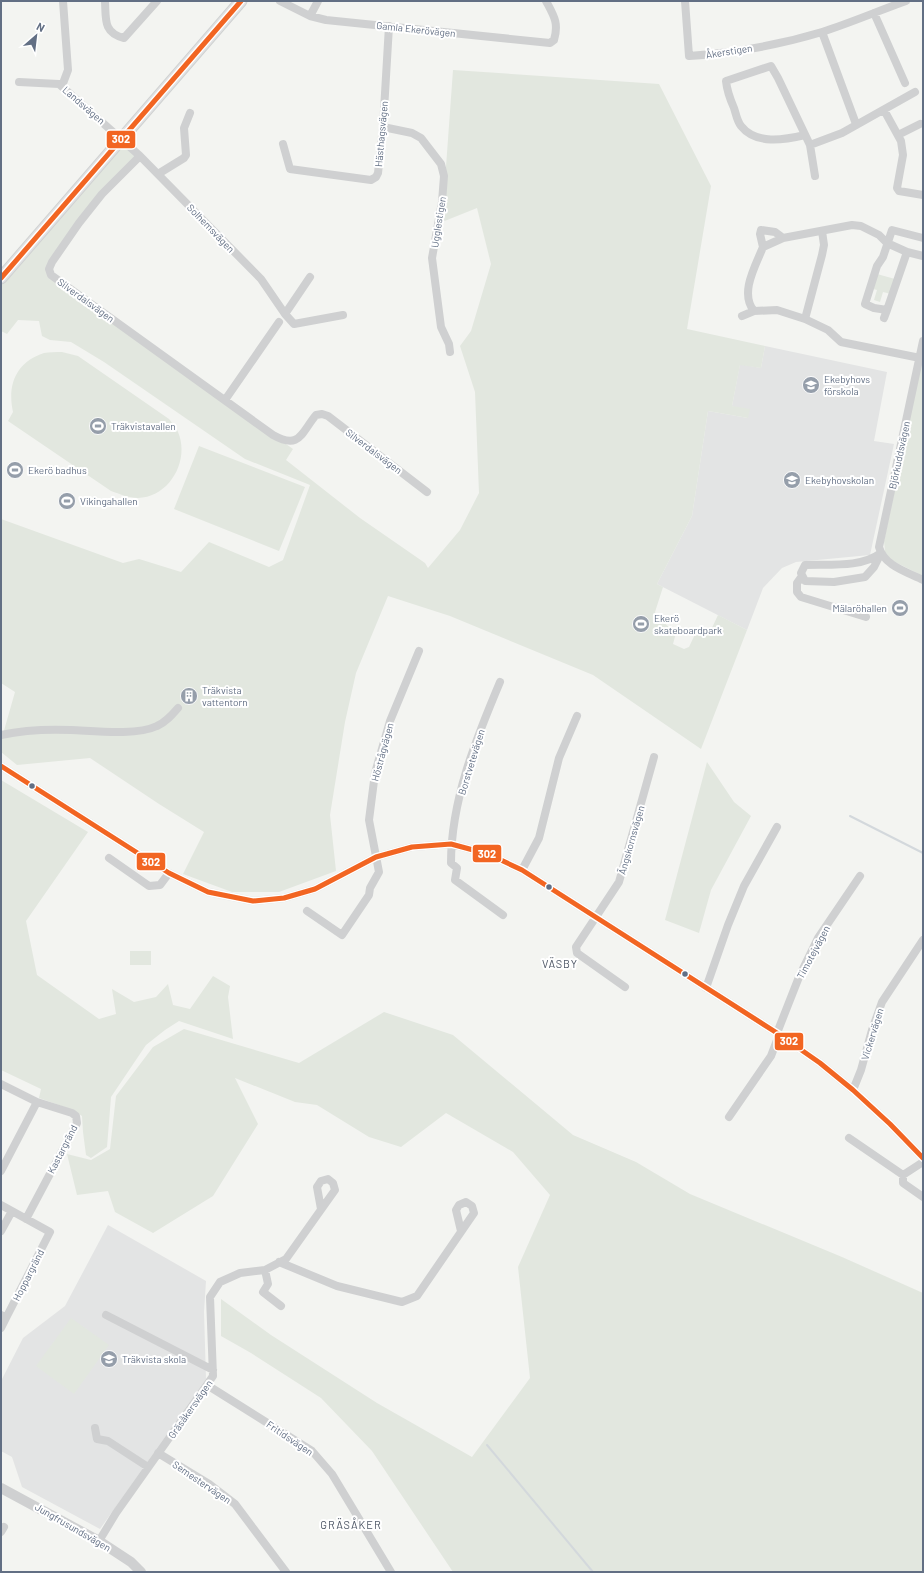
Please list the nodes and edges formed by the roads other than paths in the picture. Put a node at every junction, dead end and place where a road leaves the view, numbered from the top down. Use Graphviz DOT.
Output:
graph roads {
  1 [pos="63,1"];
  2 [pos="105,1"];
  3 [pos="157,1"];
  4 [pos="241,1"];
  5 [pos="280,1"];
  6 [pos="318,1"];
  7 [pos="546,1"];
  8 [pos="685,1"];
  9 [pos="906,1"];
  10 [pos="874,13"];
  11 [pos="310,16"];
  12 [pos="388,26"];
  13 [pos="822,32"];
  14 [pos="19,82"];
  15 [pos="905,83"];
  16 [pos="62,86"];
  17 [pos="915,92"];
  18 [pos="884,110"];
  19 [pos="190,113"];
  20 [pos="856,124"];
  21 [pos="922,124"];
  22 [pos="383,127"];
  23 [pos="805,135"];
  24 [pos="898,135"];
  25 [pos="122,138"];
  26 [pos="284,144"];
  27 [pos="810,145"];
  28 [pos="140,156"];
  29 [pos="158,174"];
  30 [pos="815,176"];
  31 [pos="923,195"];
  32 [pos="822,231"];
  33 [pos="783,238"];
  34 [pos="923,238"];
  35 [pos="887,244"];
  36 [pos="763,247"];
  37 [pos="907,252"];
  38 [pos="923,256"];
  39 [pos="310,277"];
  40 [pos="1,278"];
  41 [pos="754,311"];
  42 [pos="285,314"];
  43 [pos="344,315"];
  44 [pos="742,316"];
  45 [pos="804,319"];
  46 [pos="279,322"];
  47 [pos="923,341"];
  48 [pos="450,352"];
  49 [pos="920,358"];
  50 [pos="225,400"];
  51 [pos="427,492"];
  52 [pos="881,553"];
  53 [pos="802,576"];
  54 [pos="923,580"];
  55 [pos="866,617"];
  56 [pos="419,651"];
  57 [pos="500,682"];
  58 [pos="178,708"];
  59 [pos="577,716"];
  60 [pos="1,735"];
  61 [pos="654,757"];
  62 [pos="1,766"];
  63 [pos="777,827"];
  64 [pos="451,844"];
  65 [pos="376,857"];
  66 [pos="109,858"];
  67 [pos="522,870"];
  68 [pos="169,873"];
  69 [pos="860,876"];
  70 [pos="307,911"];
  71 [pos="503,915"];
  72 [pos="596,917"];
  73 [pos="923,940"];
  74 [pos="624,987"];
  75 [pos="706,988"];
  76 [pos="778,1034"];
  77 [pos="1,1084"];
  78 [pos="853,1090"];
  79 [pos="37,1102"];
  80 [pos="729,1117"];
  81 [pos="849,1138"];
  82 [pos="923,1158"];
  83 [pos="923,1162"];
  84 [pos="1,1171"];
  85 [pos="903,1175"];
  86 [pos="923,1197"];
  87 [pos="1,1205"];
  88 [pos="321,1209"];
  89 [pos="12,1211"];
  90 [pos="26,1218"];
  91 [pos="1,1231"];
  92 [pos="461,1231"];
  93 [pos="279,1262"];
  94 [pos="265,1270"];
  95 [pos="281,1306"];
  96 [pos="106,1315"];
  97 [pos="4,1316"];
  98 [pos="1,1328"];
  99 [pos="213,1370"];
  100 [pos="207,1385"];
  101 [pos="95,1428"];
  102 [pos="158,1453"];
  103 [pos="148,1467"];
  104 [pos="1,1488"];
  105 [pos="99,1541"];
  106 [pos="141,1572"];
  107 [pos="286,1572"];
  108 [pos="391,1572"];
  1 -- 16 [label="street"];
  2 -- 3 [label="street"];
  4 -- 25 [label="main road"];
  5 -- 11 [label="street, Gamla Ekerövägen"];
  6 -- 11 [label="street"];
  7 -- 12 [label="street, Gamla Ekerövägen"];
  8 -- 13 [label="street, Åkerstigen"];
  9 -- 10 [label="street, Åkerstigen"];
  10 -- 13 [label="street, Åkerstigen"];
  10 -- 15 [label="street"];
  11 -- 12 [label="street, Gamla Ekerövägen"];
  12 -- 22 [label="street, Hästhagsvägen"];
  13 -- 20 [label="street"];
  14 -- 16 [label="street, Landsvägen"];
  16 -- 25 [label="street, Landsvägen"];
  17 -- 18 [label="street"];
  18 -- 20 [label="street"];
  18 -- 24 [label="street"];
  19 -- 29 [label="street"];
  20 -- 27 [label="street"];
  21 -- 24 [label="street"];
  22 -- 26 [label="street, Hästhagsvägen"];
  22 -- 48 [label="street, Ugglestigen"];
  23 -- 23 [label="street"];
  23 -- 27 [label="street"];
  24 -- 31 [label="street"];
  25 -- 28 [label="street, Solhemsvägen"];
  25 -- 40 [label="main road"];
  27 -- 30 [label="street"];
  28 -- 29 [label="street, Solhemsvägen"];
  28 -- 50 [label="street, Silverdalsvägen"];
  29 -- 42 [label="street, Solhemsvägen"];
  32 -- 33 [label="street"];
  32 -- 35 [label="street"];
  32 -- 45 [label="street"];
  33 -- 36 [label="street"];
  33 -- 36 [label="street"];
  34 -- 35 [label="street"];
  35 -- 37 [label="street"];
  35 -- 37 [label="street"];
  36 -- 41 [label="street"];
  37 -- 38 [label="street"];
  39 -- 42 [label="street"];
  41 -- 44 [label="street"];
  41 -- 45 [label="street"];
  42 -- 43 [label="street, Solhemsvägen"];
  45 -- 49 [label="street"];
  46 -- 50 [label="street"];
  47 -- 49 [label="street, Björkuddsvägen"];
  49 -- 52 [label="street, Björkuddsvägen"];
  50 -- 51 [label="street, Silverdalsvägen"];
  52 -- 53 [label="street"];
  52 -- 53 [label="street, Björkuddsvägen"];
  52 -- 54 [label="street"];
  53 -- 55 [label="street"];
  56 -- 65 [label="street, Höstrågvägen"];
  57 -- 64 [label="street, Borstvetevägen"];
  58 -- 60 [label="street"];
  59 -- 67 [label="street"];
  61 -- 72 [label="street, Ängskornsvägen"];
  62 -- 68 [label="street"];
  63 -- 75 [label="street"];
  64 -- 65 [label="street"];
  64 -- 67 [label="street"];
  64 -- 71 [label="street, Borstvetevägen"];
  65 -- 68 [label="street"];
  65 -- 70 [label="street, Höstrågvägen"];
  66 -- 68 [label="street"];
  67 -- 72 [label="street"];
  69 -- 76 [label="street, Timotejvägen"];
  72 -- 74 [label="street, Ängskornsvägen"];
  72 -- 75 [label="street"];
  73 -- 78 [label="street, Vickervägen"];
  75 -- 76 [label="street"];
  76 -- 78 [label="street"];
  76 -- 80 [label="street, Timotejvägen"];
  77 -- 79 [label="street, Kastargränd"];
  78 -- 82 [label="street"];
  79 -- 84 [label="street"];
  79 -- 90 [label="street, Kastargränd"];
  81 -- 85 [label="street"];
  83 -- 85 [label="street"];
  85 -- 86 [label="street"];
  87 -- 89 [label="street"];
  88 -- 93 [label="street, Gräsåkersvägen"];
  89 -- 90 [label="street"];
  89 -- 91 [label="street"];
  90 -- 97 [label="street, Hoppargränd"];
  92 -- 93 [label="street"];
  93 -- 94 [label="street, Gräsåkersvägen"];
  94 -- 95 [label="street"];
  94 -- 99 [label="street, Gräsåkersvägen"];
  96 -- 99 [label="street"];
  97 -- 98 [label="street, Hoppargränd"];
  99 -- 100 [label="street, Gräsåkersvägen"];
  100 -- 102 [label="street, Gräsåkersvägen"];
  100 -- 108 [label="street, Fritidsvägen"];
  101 -- 103 [label="street"];
  102 -- 103 [label="street, Gräsåkersvägen"];
  102 -- 107 [label="street, Semestervägen"];
  103 -- 105 [label="street, Gräsåkersvägen"];
  104 -- 105 [label="street, Jungfrusundsvägen"];
  105 -- 106 [label="street, Jungfrusundsvägen"];
}
